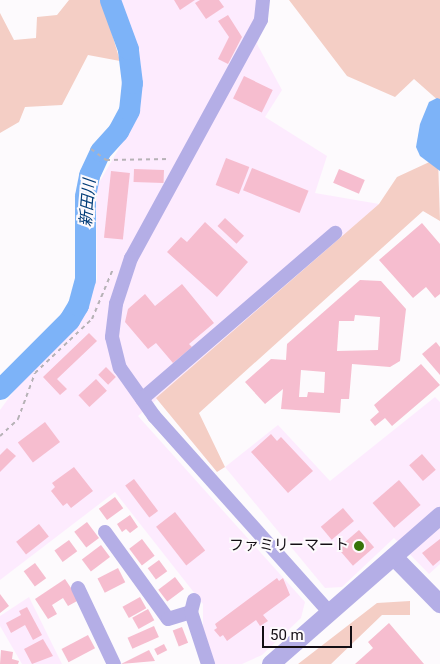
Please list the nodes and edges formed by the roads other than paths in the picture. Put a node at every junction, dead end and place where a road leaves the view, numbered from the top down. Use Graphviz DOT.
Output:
graph roads {
  1 [pos="263,0"];
  2 [pos="335,233"];
  3 [pos="142,399"];
  4 [pos="440,516"];
  5 [pos="105,532"];
  6 [pos="394,558"];
  7 [pos="78,588"];
  8 [pos="440,604"];
  9 [pos="329,612"];
  10 [pos="114,664"];
  11 [pos="208,664"];
  12 [pos="271,664"];
  1 -- 3 [label="street"];
  2 -- 3 [label="street"];
  3 -- 9 [label="street"];
  4 -- 6 [label="street"];
  5 -- 11 [label="street"];
  6 -- 8 [label="street"];
  6 -- 9 [label="street"];
  7 -- 10 [label="street"];
  9 -- 12 [label="street"];
}
